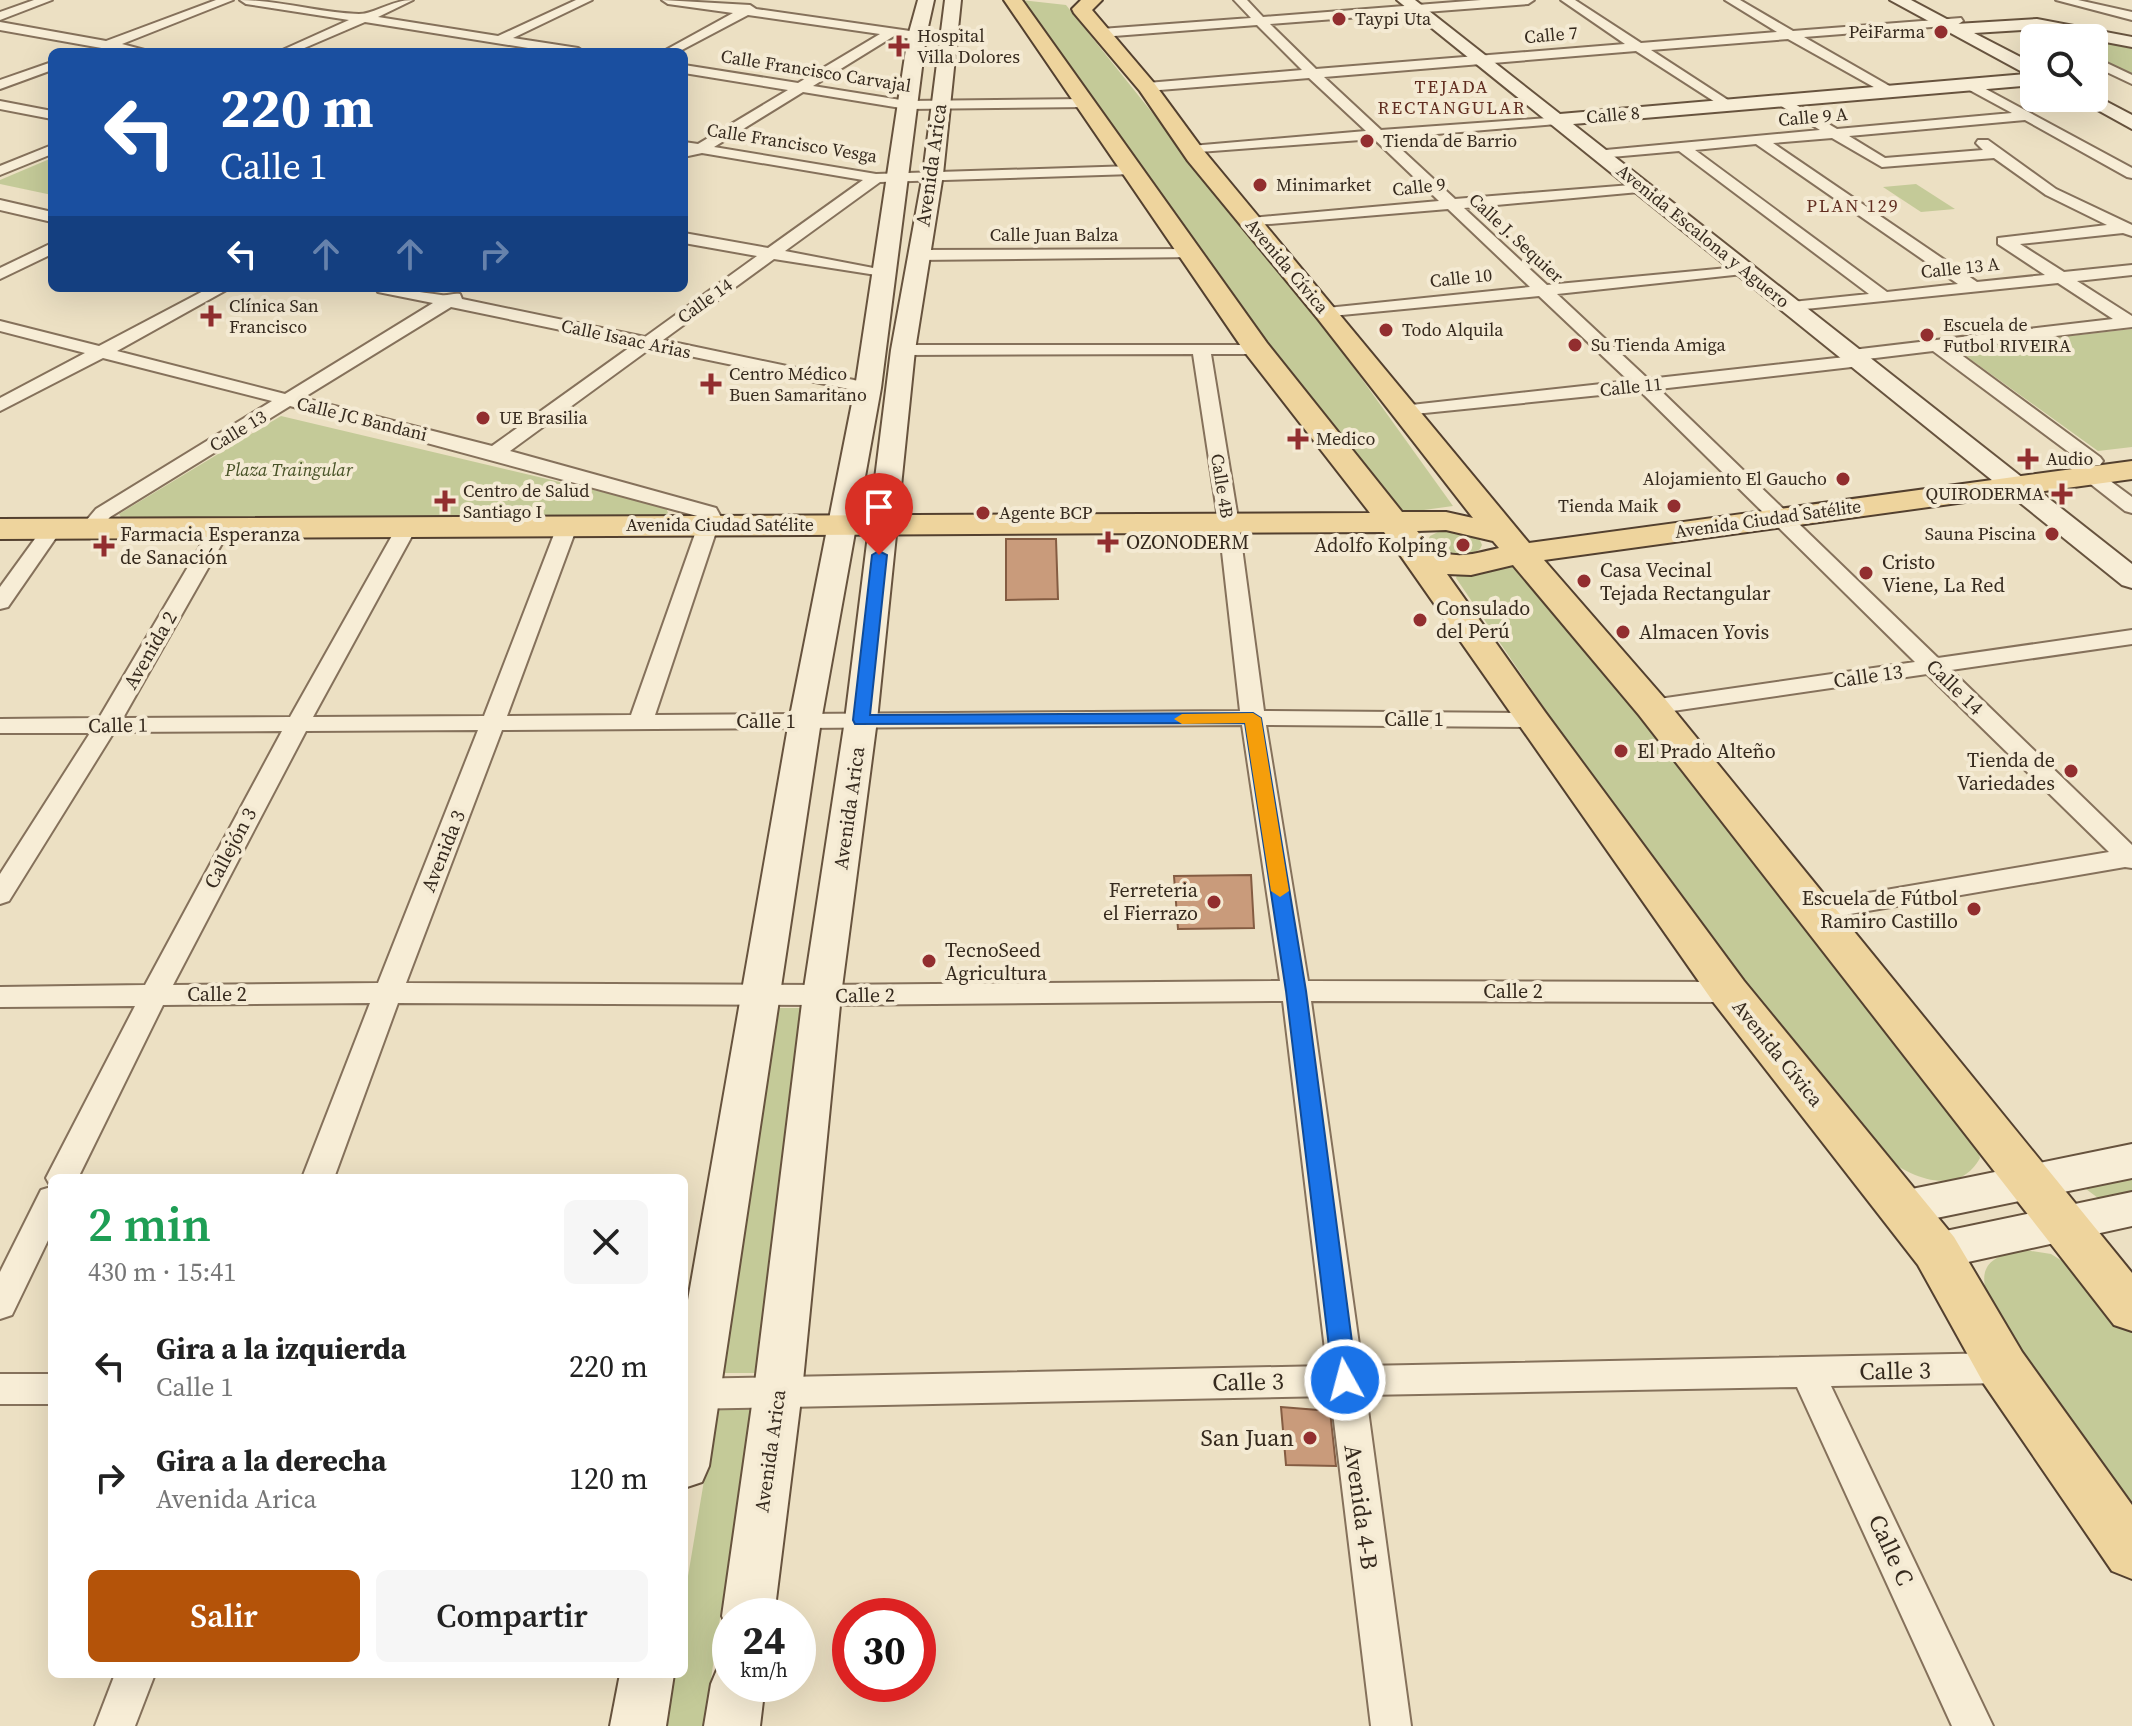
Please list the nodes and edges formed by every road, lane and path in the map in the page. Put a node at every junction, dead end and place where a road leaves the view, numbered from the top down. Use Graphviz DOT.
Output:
graph roads {
  1 [pos="46,0"];
  2 [pos="227,0"];
  3 [pos="246,0"];
  4 [pos="407,0"];
  5 [pos="586,0"];
  6 [pos="668,0"];
  7 [pos="767,0"];
  8 [pos="926,0"];
  9 [pos="953,0"];
  10 [pos="1013,0"];
  11 [pos="1063,0"];
  12 [pos="1095,0"];
  13 [pos="1240,0"];
  14 [pos="1528,0"];
  15 [pos="1567,0"];
  16 [pos="1731,0"];
  17 [pos="1898,0"];
  18 [pos="1917,0"];
  19 [pos="2062,0"];
  20 [pos="1411,4"];
  21 [pos="1990,10"];
  22 [pos="746,11"];
  23 [pos="0,16"];
  24 [pos="2132,16"];
  25 [pos="363,18"];
  26 [pos="1261,20"];
  27 [pos="2019,24"];
  28 [pos="1956,25"];
  29 [pos="0,26"];
  30 [pos="1101,33"];
  31 [pos="904,34"];
  32 [pos="1791,34"];
  33 [pos="499,40"];
  34 [pos="2132,42"];
  35 [pos="106,45"];
  36 [pos="1635,46"];
  37 [pos="98,48"];
  38 [pos="123,48"];
  39 [pos="293,48"];
  40 [pos="482,48"];
  41 [pos="552,48"];
  42 [pos="676,48"];
  43 [pos="2020,55"];
  44 [pos="1477,59"];
  45 [pos="2020,63"];
  46 [pos="48,67"];
  47 [pos="2108,68"];
  48 [pos="688,70"];
  49 [pos="1312,73"];
  50 [pos="2020,80"];
  51 [pos="2132,80"];
  52 [pos="1969,84"];
  53 [pos="0,85"];
  54 [pos="1147,87"];
  55 [pos="799,89"];
  56 [pos="1888,91"];
  57 [pos="2108,98"];
  58 [pos="1783,101"];
  59 [pos="1086,103"];
  60 [pos="924,104"];
  61 [pos="0,105"];
  62 [pos="1726,105"];
  63 [pos="2108,110"];
  64 [pos="2132,111"];
  65 [pos="48,114"];
  66 [pos="2028,116"];
  67 [pos="1557,120"];
  68 [pos="1958,123"];
  69 [pos="2132,123"];
  70 [pos="1379,133"];
  71 [pos="1835,134"];
  72 [pos="1759,140"];
  73 [pos="1682,147"];
  74 [pos="692,148"];
  75 [pos="1191,150"];
  76 [pos="48,151"];
  77 [pos="1996,153"];
  78 [pos="1600,154"];
  79 [pos="1133,170"];
  80 [pos="0,171"];
  81 [pos="2132,174"];
  82 [pos="903,176"];
  83 [pos="1639,187"];
  84 [pos="1451,204"];
  85 [pos="0,205"];
  86 [pos="48,216"];
  87 [pos="1251,223"];
  88 [pos="2128,230"];
  89 [pos="688,239"];
  90 [pos="48,250"];
  91 [pos="1191,254"];
  92 [pos="769,255"];
  93 [pos="917,255"];
  94 [pos="1743,269"];
  95 [pos="2132,270"];
  96 [pos="0,274"];
  97 [pos="883,274"];
  98 [pos="2060,277"];
  99 [pos="1974,287"];
  100 [pos="1542,290"];
  101 [pos="214,292"];
  102 [pos="403,292"];
  103 [pos="465,292"];
  104 [pos="1884,297"];
  105 [pos="449,302"];
  106 [pos="1792,307"];
  107 [pos="1327,313"];
  108 [pos="2130,322"];
  109 [pos="0,326"];
  110 [pos="646,344"];
  111 [pos="1936,345"];
  112 [pos="1257,349"];
  113 [pos="903,350"];
  114 [pos="1201,350"];
  115 [pos="102,351"];
  116 [pos="1856,358"];
  117 [pos="1644,385"];
  118 [pos="868,388"];
  119 [pos="288,401"];
  120 [pos="0,405"];
  121 [pos="1402,412"];
  122 [pos="495,453"];
  123 [pos="2132,456"];
  124 [pos="2086,467"];
  125 [pos="2132,470"];
  126 [pos="2008,479"];
  127 [pos="2132,507"];
  128 [pos="1773,511"];
  129 [pos="1392,523"];
  130 [pos="568,524"];
  131 [pos="408,525"];
  132 [pos="709,525"];
  133 [pos="844,525"];
  134 [pos="1229,525"];
  135 [pos="222,526"];
  136 [pos="882,527"];
  137 [pos="90,528"];
  138 [pos="0,529"];
  139 [pos="52,529"];
  140 [pos="1513,543"];
  141 [pos="1420,556"];
  142 [pos="2132,579"];
  143 [pos="0,602"];
  144 [pos="2132,637"];
  145 [pos="1934,666"];
  146 [pos="1652,707"];
  147 [pos="1253,718"];
  148 [pos="861,720"];
  149 [pos="1532,720"];
  150 [pos="641,721"];
  151 [pos="805,721"];
  152 [pos="495,722"];
  153 [pos="296,723"];
  154 [pos="107,725"];
  155 [pos="0,726"];
  156 [pos="2131,858"];
  157 [pos="0,895"];
  158 [pos="1815,911"];
  159 [pos="1296,991"];
  160 [pos="1729,992"];
  161 [pos="385,993"];
  162 [pos="153,994"];
  163 [pos="763,994"];
  164 [pos="822,995"];
  165 [pos="0,997"];
  166 [pos="2132,1161"];
  167 [pos="64,1174"];
  168 [pos="319,1174"];
  169 [pos="2031,1181"];
  170 [pos="48,1207"];
  171 [pos="1902,1208"];
  172 [pos="2132,1209"];
  173 [pos="2064,1223"];
  174 [pos="1936,1251"];
  175 [pos="0,1305"];
  176 [pos="2132,1310"];
  177 [pos="2003,1368"];
  178 [pos="1808,1373"];
  179 [pos="1345,1380"];
  180 [pos="0,1389"];
  181 [pos="48,1389"];
  182 [pos="778,1391"];
  183 [pos="690,1395"];
  184 [pos="688,1419"];
  185 [pos="2132,1552"];
  186 [pos="750,1598"];
  187 [pos="133,1678"];
  188 [pos="646,1678"];
  189 [pos="735,1702"];
  190 [pos="115,1726"];
  191 [pos="638,1726"];
  192 [pos="732,1726"];
  193 [pos="1391,1726"];
  194 [pos="1973,1726"];
  1 -- 23 [label="street"];
  2 -- 35 [label="street"];
  3 -- 25 [label="street"];
  4 -- 25 [label="street"];
  5 -- 33 [label="street"];
  6 -- 22 [label="street"];
  7 -- 22 [label="street"];
  8 -- 31 [label="street, Avenida Arica"];
  9 -- 60 [label="street, Avenida Arica"];
  10 -- 59 [label="main road"];
  11 -- 12 [label="main road"];
  12 -- 30 [label="main road, Avenida Cívica"];
  13 -- 26 [label="street, Calle J. Sequier"];
  14 -- 20 [label="street"];
  15 -- 36 [label="street"];
  16 -- 32 [label="street"];
  17 -- 28 [label="street"];
  18 -- 28 [label="street"];
  19 -- 24 [label="street"];
  20 -- 26 [label="street"];
  20 -- 44 [label="street, Avenida Escalona y Aguero"];
  21 -- 27 [label="street"];
  22 -- 31 [label="street"];
  22 -- 42 [label="street"];
  25 -- 33 [label="street"];
  25 -- 39 [label="street"];
  26 -- 30 [label="street"];
  26 -- 49 [label="street, Calle J. Sequier"];
  27 -- 28 [label="street"];
  27 -- 34 [label="street"];
  28 -- 32 [label="street, Calle 7"];
  28 -- 43 [label="street"];
  28 -- 45 [label="street"];
  29 -- 35 [label="street"];
  30 -- 54 [label="main road, Avenida Cívica"];
  31 -- 55 [label="street"];
  31 -- 60 [label="street, Avenida Arica"];
  32 -- 36 [label="street, Calle 7"];
  32 -- 56 [label="street"];
  33 -- 40 [label="street"];
  33 -- 41 [label="street"];
  35 -- 37 [label="street"];
  35 -- 38 [label="street"];
  36 -- 44 [label="street, Calle 7"];
  36 -- 62 [label="street"];
  44 -- 49 [label="street, Calle 7"];
  44 -- 67 [label="street, Avenida Escalona y Aguero"];
  46 -- 53 [label="street"];
  47 -- 51 [label="street"];
  48 -- 55 [label="street, Calle Francisco Carvajal"];
  49 -- 54 [label="street, Calle 7"];
  49 -- 70 [label="street, Calle J. Sequier"];
  50 -- 52 [label="street, Calle 8"];
  52 -- 56 [label="street, Calle 8"];
  52 -- 66 [label="street"];
  54 -- 75 [label="main road, Avenida Cívica"];
  55 -- 60 [label="street, Calle Francisco Carvajal"];
  55 -- 74 [label="street"];
  56 -- 58 [label="street, Calle 8"];
  57 -- 64 [label="street"];
  58 -- 62 [label="street, Calle 8"];
  58 -- 71 [label="street"];
  59 -- 60 [label="street, Calle Francisco Carvajal"];
  59 -- 79 [label="main road"];
  60 -- 82 [label="street, Avenida Arica"];
  61 -- 65 [label="street"];
  62 -- 67 [label="street, Calle 8"];
  63 -- 69 [label="street"];
  66 -- 68 [label="street, Calle 9 A"];
  66 -- 81 [label="street"];
  67 -- 70 [label="street, Calle 8"];
  67 -- 78 [label="street, Avenida Escalona y Aguero"];
  68 -- 71 [label="street, Calle 9 A"];
  68 -- 77 [label="street"];
  70 -- 75 [label="street, Calle 8"];
  70 -- 84 [label="street, Calle J. Sequier"];
  71 -- 72 [label="street, Calle 9 A"];
  71 -- 77 [label="street"];
  72 -- 73 [label="street, Calle 9 A"];
  72 -- 99 [label="street"];
  73 -- 78 [label="street, Calle 9 A"];
  73 -- 104 [label="street"];
  74 -- 82 [label="street, Calle Francisco Vesga"];
  75 -- 87 [label="main road, Avenida Cívica"];
  76 -- 80 [label="street"];
  77 -- 88 [label="street"];
  78 -- 83 [label="street, Avenida Escalona y Aguero"];
  79 -- 82 [label="street, Calle Francisco Vesga"];
  79 -- 91 [label="main road"];
  82 -- 92 [label="street, Calle 14"];
  82 -- 93 [label="street, Avenida Arica"];
  82 -- 97 [label="street, Avenida Arica"];
  83 -- 84 [label="street, Calle 9"];
  83 -- 94 [label="street, Avenida Escalona y Aguero"];
  84 -- 87 [label="street, Calle 9"];
  84 -- 100 [label="street, Calle J. Sequier"];
  85 -- 86 [label="street"];
  87 -- 107 [label="main road, Avenida Cívica"];
  88 -- 98 [label="street"];
  89 -- 92 [label="street"];
  90 -- 96 [label="street"];
  91 -- 93 [label="street, Calle Juan Balza"];
  91 -- 112 [label="main road"];
  92 -- 97 [label="street"];
  92 -- 110 [label="street, Calle 14"];
  93 -- 113 [label="street, Avenida Arica"];
  94 -- 100 [label="street, Calle 10"];
  94 -- 106 [label="street, Avenida Escalona y Aguero"];
  95 -- 98 [label="street, Calle 13 A"];
  97 -- 118 [label="street, Avenida Arica"];
  98 -- 99 [label="street, Calle 13 A"];
  98 -- 108 [label="street"];
  99 -- 104 [label="street, Calle 13 A"];
  100 -- 107 [label="street, Calle 10"];
  100 -- 117 [label="street, Calle J. Sequier"];
  101 -- 115 [label="street"];
  102 -- 105 [label="street, Calle Isaac Arias"];
  103 -- 105 [label="street, Calle 13"];
  104 -- 106 [label="street, Calle 13 A"];
  105 -- 110 [label="street, Calle Isaac Arias"];
  105 -- 119 [label="street, Calle 13"];
  106 -- 116 [label="street, Avenida Escalona y Aguero"];
  107 -- 121 [label="main road, Avenida Cívica"];
  108 -- 111 [label="street, Calle 11"];
  109 -- 115 [label="street, Calle JC Bandani"];
  110 -- 118 [label="street, Calle Isaac Arias"];
  110 -- 122 [label="street, Calle 14"];
  111 -- 116 [label="street, Calle 11"];
  111 -- 124 [label="street"];
  112 -- 114 [label="street"];
  112 -- 129 [label="main road"];
  113 -- 114 [label="street"];
  113 -- 136 [label="street, Avenida Arica"];
  114 -- 134 [label="street, Calle 4B"];
  115 -- 119 [label="street, Calle JC Bandani"];
  115 -- 120 [label="street"];
  116 -- 117 [label="street, Calle 11"];
  116 -- 126 [label="street, Avenida Escalona y Aguero"];
  117 -- 121 [label="street, Calle 11"];
  117 -- 128 [label="street, Calle J. Sequier"];
  118 -- 133 [label="street, Avenida Arica"];
  119 -- 122 [label="street, Calle JC Bandani"];
  119 -- 137 [label="street, Calle 13"];
  121 -- 140 [label="main road, Avenida Cívica"];
  122 -- 132 [label="street, Calle JC Bandani"];
  123 -- 124 [label="main road"];
  124 -- 125 [label="main road"];
  124 -- 126 [label="main road, Avenida Ciudad Satélite"];
  124 -- 127 [label="street"];
  126 -- 128 [label="main road, Avenida Ciudad Satélite"];
  126 -- 142 [label="street, Avenida Escalona y Aguero"];
  128 -- 140 [label="main road, Avenida Ciudad Satélite"];
  128 -- 145 [label="street, Calle 14"];
  129 -- 134 [label="main road, Avenida Ciudad Satélite"];
  129 -- 140 [label="main road, Avenida Ciudad Satélite"];
  129 -- 141 [label="main road, Avenida Cívica"];
  130 -- 131 [label="main road, Avenida Ciudad Satélite"];
  130 -- 132 [label="main road, Avenida Ciudad Satélite"];
  130 -- 152 [label="street, Avenida 3"];
  131 -- 135 [label="main road, Avenida Ciudad Satélite"];
  131 -- 153 [label="street, Callejón 3"];
  132 -- 133 [label="main road, Avenida Ciudad Satélite"];
  132 -- 150 [label="street"];
  133 -- 136 [label="main road, Avenida Ciudad Satélite"];
  133 -- 151 [label="street, Avenida Arica"];
  134 -- 136 [label="main road, Avenida Ciudad Satélite"];
  134 -- 147 [label="street, Calle 4B"];
  135 -- 137 [label="main road, Avenida Ciudad Satélite"];
  135 -- 154 [label="street, Avenida 2"];
  136 -- 148 [label="street, Avenida Arica"];
  137 -- 139 [label="main road, Avenida Ciudad Satélite"];
  138 -- 139 [label="main road, Avenida Ciudad Satélite"];
  139 -- 143 [label="street"];
  140 -- 141 [label="main road, Avenida Ciudad Satélite"];
  140 -- 146 [label="main road, Avenida Cívica"];
  141 -- 149 [label="main road, Avenida Cívica"];
  144 -- 145 [label="street, Calle 13"];
  145 -- 146 [label="street, Calle 13"];
  145 -- 156 [label="street, Calle 14"];
  146 -- 158 [label="main road, Avenida Cívica"];
  147 -- 148 [label="street, Calle 1"];
  147 -- 149 [label="street, Calle 1"];
  147 -- 159 [label="street, Avenida 4-B"];
  148 -- 151 [label="street, Calle 1"];
  148 -- 164 [label="street, Avenida Arica"];
  149 -- 160 [label="main road, Avenida Cívica"];
  150 -- 151 [label="street, Calle 1"];
  150 -- 152 [label="street, Calle 1"];
  151 -- 163 [label="street, Avenida Arica"];
  152 -- 153 [label="street, Calle 1"];
  152 -- 161 [label="street, Avenida 3"];
  153 -- 154 [label="street, Calle 1"];
  153 -- 162 [label="street, Callejón 3"];
  154 -- 155 [label="street, Calle 1"];
  154 -- 157 [label="street, Avenida 2"];
  156 -- 158 [label="street, Calle 14"];
  158 -- 169 [label="main road, Avenida Cívica"];
  159 -- 160 [label="street, Calle 2"];
  159 -- 164 [label="street, Calle 2"];
  159 -- 179 [label="street, Avenida 4-B"];
  160 -- 171 [label="main road, Avenida Cívica"];
  161 -- 162 [label="street, Calle 2"];
  161 -- 163 [label="street, Calle 2"];
  161 -- 168 [label="street, Avenida 3"];
  162 -- 165 [label="street, Calle 2"];
  162 -- 167 [label="street, Callejón 3"];
  163 -- 164 [label="street, Calle 2"];
  163 -- 183 [label="street, Avenida Arica"];
  164 -- 182 [label="street, Avenida Arica"];
  166 -- 169 [label="street"];
  169 -- 171 [label="street"];
  169 -- 173 [label="main road, Avenida Cívica"];
  170 -- 175 [label="street"];
  171 -- 174 [label="main road, Avenida Cívica"];
  172 -- 173 [label="street"];
  173 -- 174 [label="street"];
  173 -- 176 [label="main road, Avenida Cívica"];
  174 -- 177 [label="main road, Avenida Cívica"];
  177 -- 178 [label="street, Calle 3"];
  177 -- 185 [label="main road, Avenida Cívica"];
  178 -- 179 [label="street, Calle 3"];
  178 -- 194 [label="street, Calle C"];
  179 -- 182 [label="street, Calle 3"];
  179 -- 193 [label="street, Avenida 4-B"];
  180 -- 181 [label="street"];
  182 -- 183 [label="street, Calle 3"];
  182 -- 186 [label="street, Avenida Arica"];
  183 -- 184 [label="street, Avenida Arica"];
  187 -- 190 [label="street"];
  188 -- 191 [label="street"];
  189 -- 192 [label="street"];
}
